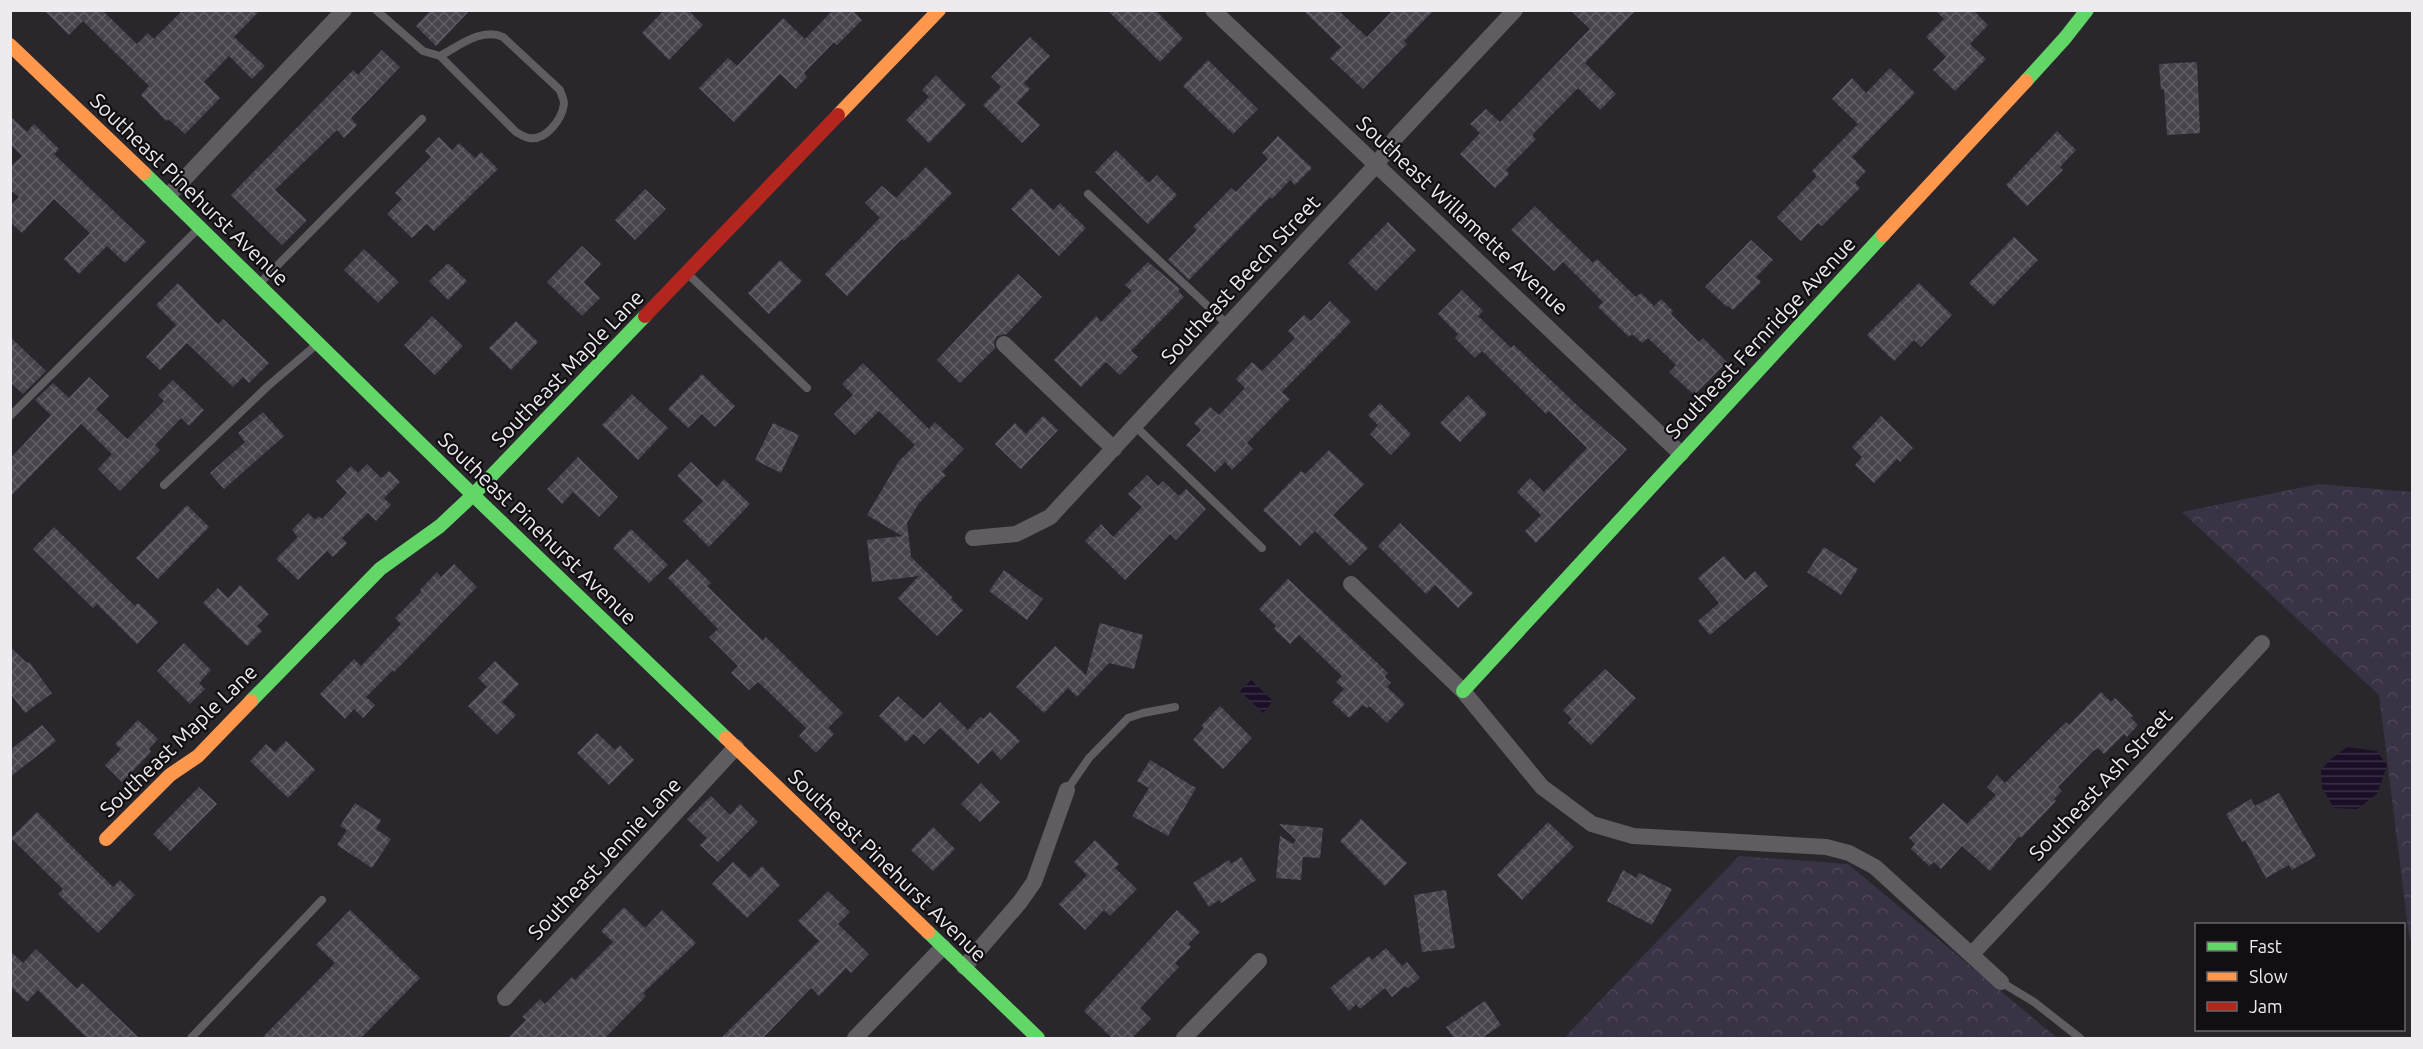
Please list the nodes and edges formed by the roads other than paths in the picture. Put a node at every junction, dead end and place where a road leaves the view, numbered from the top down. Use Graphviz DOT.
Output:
graph roads {
  1 [pos="344,10"];
  2 [pos="376,10"];
  3 [pos="939,10"];
  4 [pos="1214,10"];
  5 [pos="1515,10"];
  6 [pos="2086,10"];
  7 [pos="10,45"];
  8 [pos="440,56"];
  9 [pos="422,119"];
  10 [pos="1377,164"];
  11 [pos="1088,194"];
  12 [pos="168,196"];
  13 [pos="200,227"];
  14 [pos="687,273"];
  15 [pos="258,284"];
  16 [pos="1228,325"];
  17 [pos="318,343"];
  18 [pos="1004,344"];
  19 [pos="807,388"];
  20 [pos="10,416"];
  21 [pos="1135,426"];
  22 [pos="1114,449"];
  23 [pos="1682,454"];
  24 [pos="165,485"];
  25 [pos="473,495"];
  26 [pos="973,538"];
  27 [pos="1262,548"];
  28 [pos="1351,584"];
  29 [pos="2262,644"];
  30 [pos="1462,691"];
  31 [pos="1175,707"];
  32 [pos="736,747"];
  33 [pos="1067,790"];
  34 [pos="106,838"];
  35 [pos="322,900"];
  36 [pos="943,947"];
  37 [pos="1972,954"];
  38 [pos="1259,961"];
  39 [pos="964,966"];
  40 [pos="2001,982"];
  41 [pos="505,998"];
  42 [pos="191,1038"];
  43 [pos="855,1038"];
  44 [pos="1038,1038"];
  45 [pos="1184,1038"];
  46 [pos="2080,1038"];
  1 -- 12 [label="street"];
  2 -- 8 [label="lane"];
  3 -- 14 [label="street, Southeast Maple Lane"];
  4 -- 10 [label="street, Southeast Willamette Avenue"];
  5 -- 10 [label="street, Southeast Beech Street"];
  6 -- 23 [label="street, Southeast Fernridge Avenue"];
  7 -- 12 [label="street, Southeast Pinehurst Avenue"];
  8 -- 8 [label="lane"];
  9 -- 15 [label="lane"];
  10 -- 16 [label="street, Southeast Beech Street"];
  10 -- 23 [label="street, Southeast Willamette Avenue"];
  11 -- 16 [label="lane"];
  12 -- 13 [label="street, Southeast Pinehurst Avenue"];
  13 -- 15 [label="street, Southeast Pinehurst Avenue"];
  13 -- 20 [label="lane"];
  14 -- 19 [label="lane"];
  14 -- 25 [label="street, Southeast Maple Lane"];
  15 -- 17 [label="street, Southeast Pinehurst Avenue"];
  16 -- 21 [label="street, Southeast Beech Street"];
  17 -- 24 [label="lane"];
  17 -- 25 [label="street, Southeast Pinehurst Avenue"];
  18 -- 22 [label="street"];
  21 -- 22 [label="street, Southeast Beech Street"];
  21 -- 27 [label="lane"];
  22 -- 26 [label="street, Southeast Beech Street"];
  23 -- 30 [label="street, Southeast Fernridge Avenue"];
  25 -- 32 [label="street, Southeast Pinehurst Avenue"];
  25 -- 34 [label="street, Southeast Maple Lane"];
  28 -- 30 [label="street"];
  29 -- 37 [label="street, Southeast Ash Street"];
  30 -- 37 [label="street"];
  31 -- 33 [label="lane"];
  32 -- 36 [label="street, Southeast Pinehurst Avenue"];
  32 -- 41 [label="street, Southeast Jennie Lane"];
  33 -- 39 [label="street"];
  35 -- 42 [label="lane"];
  36 -- 39 [label="street, Southeast Pinehurst Avenue"];
  36 -- 43 [label="street"];
  37 -- 40 [label="street"];
  38 -- 45 [label="street"];
  39 -- 44 [label="street, Southeast Pinehurst Avenue"];
  40 -- 46 [label="lane"];
}
